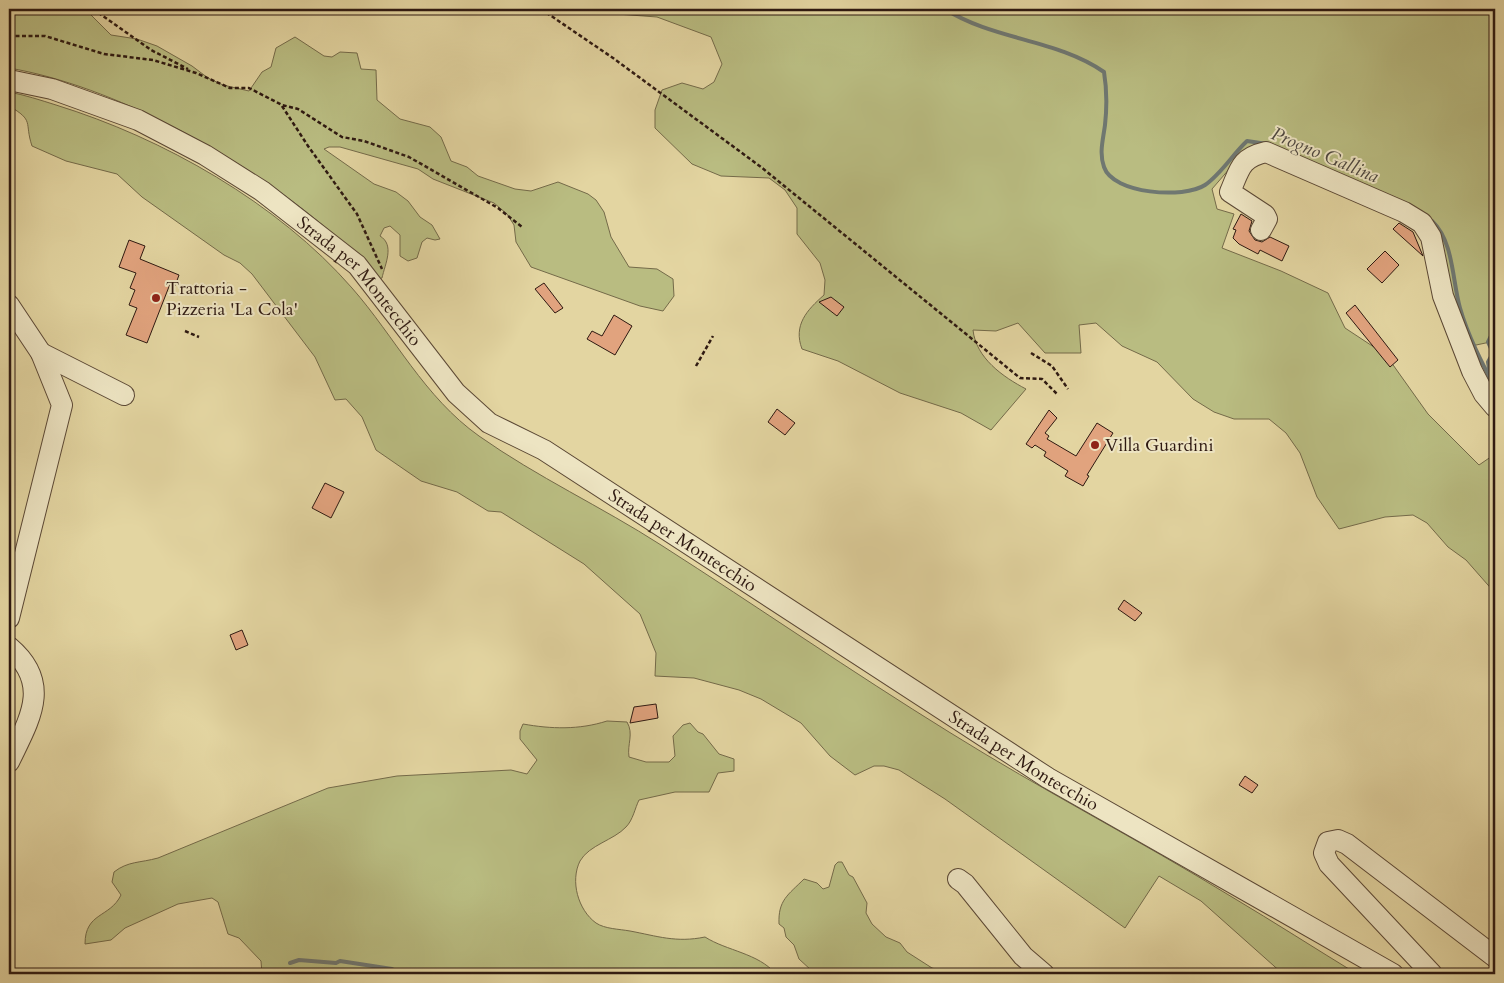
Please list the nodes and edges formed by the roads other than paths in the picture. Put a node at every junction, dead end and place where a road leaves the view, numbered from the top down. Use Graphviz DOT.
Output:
graph roads {
  1 [pos="9,80"];
  2 [pos="1261,230"];
  3 [pos="9,305"];
  4 [pos="41,353"];
  5 [pos="124,395"];
  6 [pos="1495,407"];
  7 [pos="9,612"];
  8 [pos="9,647"];
  9 [pos="9,762"];
  10 [pos="958,880"];
  11 [pos="1495,957"];
  12 [pos="1044,974"];
  13 [pos="1393,974"];
  14 [pos="1432,974"];
  1 -- 13 [label="street, Strada per Montecchio"];
  2 -- 6 [label="street"];
  3 -- 4 [label="street"];
  4 -- 5 [label="street"];
  4 -- 7 [label="street"];
  8 -- 9 [label="street"];
  10 -- 12 [label="street"];
  11 -- 14 [label="street"];
}
